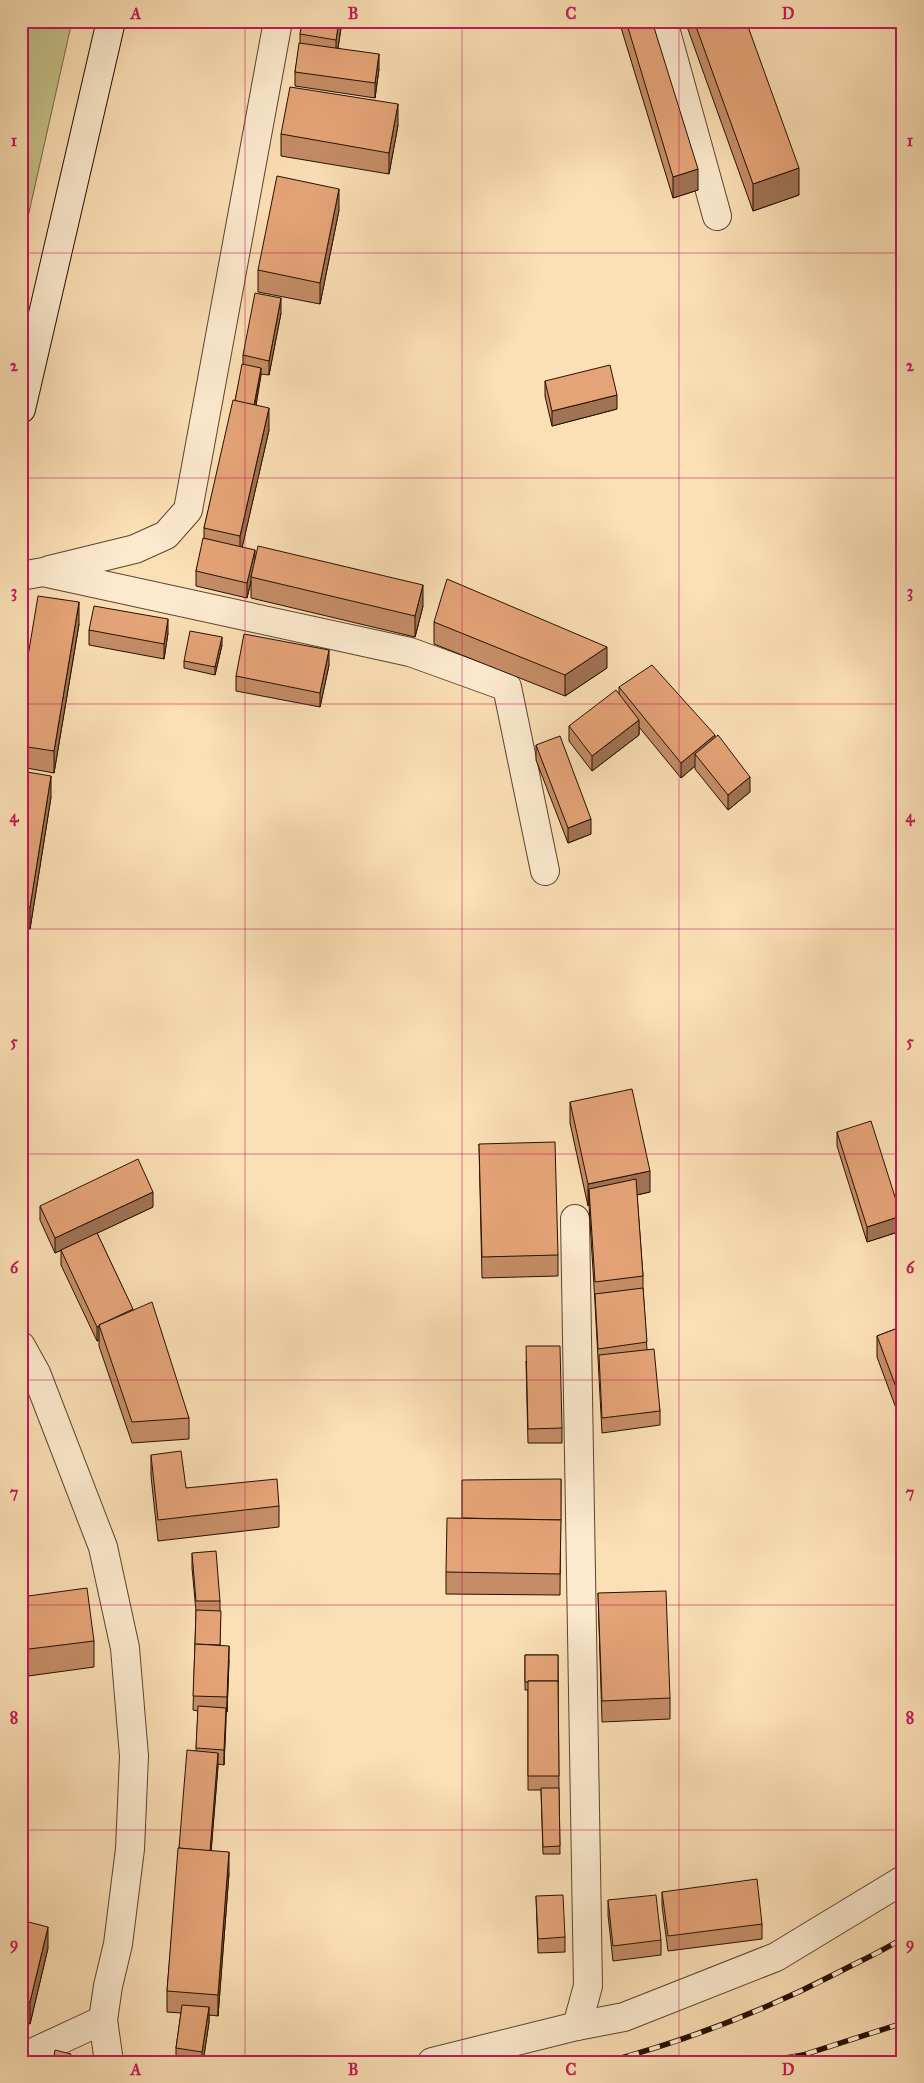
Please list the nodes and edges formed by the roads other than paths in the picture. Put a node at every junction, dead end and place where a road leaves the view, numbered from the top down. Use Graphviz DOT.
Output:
graph roads {
  1 [pos="111,21"];
  2 [pos="278,21"];
  3 [pos="663,21"];
  4 [pos="716,216"];
  5 [pos="21,409"];
  6 [pos="32,574"];
  7 [pos="545,871"];
  8 [pos="575,1219"];
  9 [pos="21,1346"];
  10 [pos="903,1880"];
  11 [pos="103,2020"];
  12 [pos="577,2026"];
  13 [pos="21,2058"];
  14 [pos="109,2062"];
  15 [pos="432,2062"];
  1 -- 5 [label="street"];
  2 -- 6 [label="street"];
  3 -- 4 [label="street"];
  6 -- 7 [label="street"];
  8 -- 12 [label="street"];
  9 -- 11 [label="street"];
  10 -- 12 [label="street"];
  11 -- 13 [label="street"];
  11 -- 14 [label="street"];
  12 -- 15 [label="street"];
}
